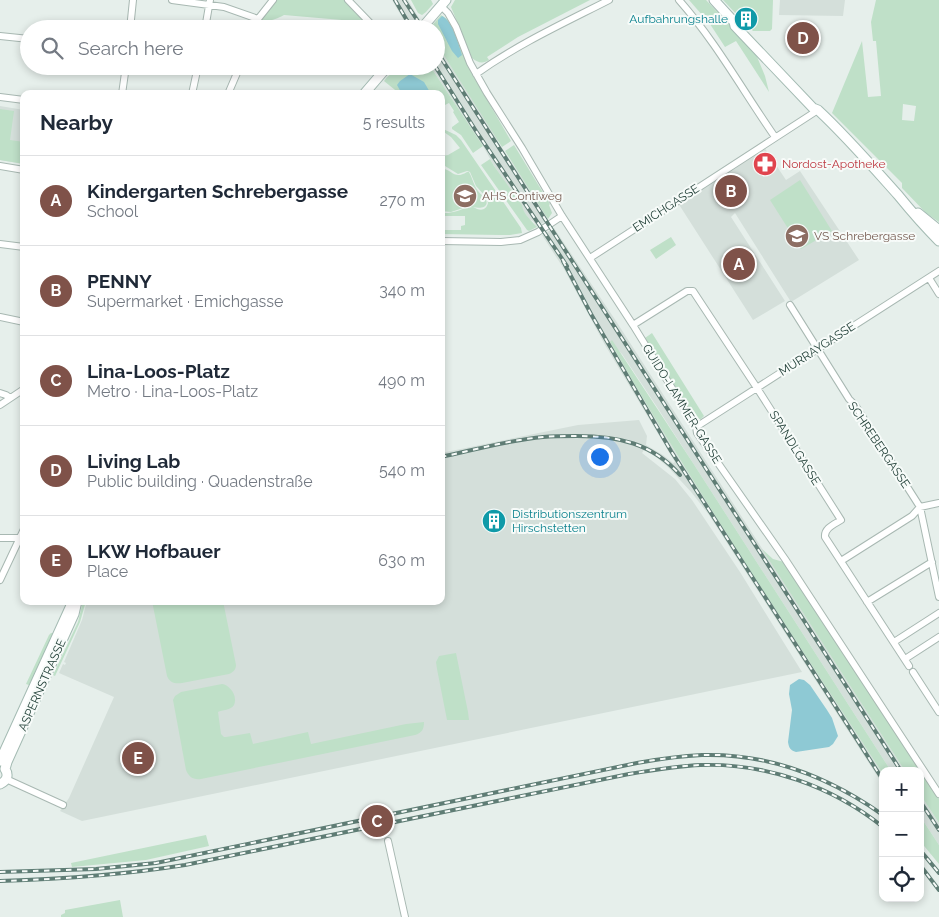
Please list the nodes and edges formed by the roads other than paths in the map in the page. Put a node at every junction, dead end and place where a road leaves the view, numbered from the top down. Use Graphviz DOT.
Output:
graph roads {
  1 [pos="133,0"];
  2 [pos="172,0"];
  3 [pos="273,0"];
  4 [pos="348,0"];
  5 [pos="609,0"];
  6 [pos="679,0"];
  7 [pos="714,0"];
  8 [pos="210,2"];
  9 [pos="444,3"];
  10 [pos="258,19"];
  11 [pos="131,20"];
  12 [pos="207,20"];
  13 [pos="367,20"];
  14 [pos="429,20"];
  15 [pos="0,36"];
  16 [pos="20,38"];
  17 [pos="476,74"];
  18 [pos="125,75"];
  19 [pos="196,75"];
  20 [pos="236,75"];
  21 [pos="380,75"];
  22 [pos="123,90"];
  23 [pos="193,90"];
  24 [pos="230,90"];
  25 [pos="367,90"];
  26 [pos="0,97"];
  27 [pos="20,100"];
  28 [pos="818,110"];
  29 [pos="775,137"];
  30 [pos="0,166"];
  31 [pos="20,169"];
  32 [pos="898,194"];
  33 [pos="562,216"];
  34 [pos="939,230"];
  35 [pos="445,241"];
  36 [pos="939,241"];
  37 [pos="0,244"];
  38 [pos="20,246"];
  39 [pos="590,258"];
  40 [pos="939,271"];
  41 [pos="929,278"];
  42 [pos="939,294"];
  43 [pos="790,306"];
  44 [pos="0,318"];
  45 [pos="20,321"];
  46 [pos="633,325"];
  47 [pos="817,349"];
  48 [pos="757,388"];
  49 [pos="20,392"];
  50 [pos="0,393"];
  51 [pos="10,398"];
  52 [pos="0,405"];
  53 [pos="696,427"];
  54 [pos="939,503"];
  55 [pos="920,507"];
  56 [pos="0,538"];
  57 [pos="20,538"];
  58 [pos="20,540"];
  59 [pos="841,561"];
  60 [pos="932,562"];
  61 [pos="0,580"];
  62 [pos="939,597"];
  63 [pos="867,602"];
  64 [pos="71,605"];
  65 [pos="76,605"];
  66 [pos="939,613"];
  67 [pos="939,637"];
  68 [pos="894,642"];
  69 [pos="905,659"];
  70 [pos="939,712"];
  71 [pos="2,772"];
  72 [pos="939,794"];
  73 [pos="63,805"];
  74 [pos="388,841"];
  75 [pos="405,917"];
  1 -- 11 [label="street"];
  2 -- 8 [label="street"];
  3 -- 10 [label="street"];
  4 -- 13 [label="street"];
  5 -- 17 [label="street"];
  6 -- 29 [label="street"];
  7 -- 28 [label="main road"];
  8 -- 10 [label="street"];
  8 -- 12 [label="street"];
  9 -- 14 [label="main road"];
  9 -- 17 [label="street, GUIDO-LAMMER-GASSE"];
  15 -- 16 [label="street"];
  17 -- 33 [label="street, GUIDO-LAMMER-GASSE"];
  18 -- 22 [label="street"];
  19 -- 23 [label="street"];
  20 -- 24 [label="street"];
  21 -- 25 [label="main road"];
  26 -- 27 [label="street"];
  28 -- 29 [label="street, EMICHGASSE"];
  28 -- 32 [label="main road"];
  29 -- 39 [label="street, EMICHGASSE"];
  30 -- 31 [label="street"];
  32 -- 34 [label="main road"];
  32 -- 36 [label="main road"];
  33 -- 35 [label="street"];
  33 -- 39 [label="street, GUIDO-LAMMER-GASSE"];
  37 -- 38 [label="street"];
  39 -- 46 [label="street, GUIDO-LAMMER-GASSE"];
  40 -- 41 [label="street, MURRAYGASSE"];
  41 -- 42 [label="street"];
  41 -- 47 [label="street, MURRAYGASSE"];
  43 -- 47 [label="street, SCHREBERGASSE"];
  44 -- 45 [label="street"];
  46 -- 48 [label="street, SPANDLGASSE"];
  46 -- 53 [label="street, GUIDO-LAMMER-GASSE"];
  47 -- 48 [label="street, MURRAYGASSE"];
  47 -- 55 [label="street, SCHREBERGASSE"];
  48 -- 53 [label="street, MURRAYGASSE"];
  48 -- 59 [label="street, SPANDLGASSE"];
  49 -- 51 [label="street"];
  50 -- 51 [label="street"];
  51 -- 52 [label="street"];
  53 -- 72 [label="street, GUIDO-LAMMER-GASSE"];
  54 -- 55 [label="street"];
  55 -- 59 [label="street"];
  55 -- 60 [label="street, SCHREBERGASSE"];
  56 -- 57 [label="street"];
  58 -- 61 [label="street"];
  59 -- 63 [label="street, SPANDLGASSE"];
  60 -- 62 [label="street, SCHREBERGASSE"];
  60 -- 63 [label="street"];
  63 -- 68 [label="street, SPANDLGASSE"];
  64 -- 71 [label="main road, ASPERNSTRASSE"];
  65 -- 71 [label="main road, ASPERNSTRASSE"];
  66 -- 68 [label="street"];
  67 -- 69 [label="street"];
  68 -- 69 [label="street, SPANDLGASSE"];
  69 -- 70 [label="street, SPANDLGASSE"];
  71 -- 73 [label="street"];
  74 -- 75 [label="street"];
}
